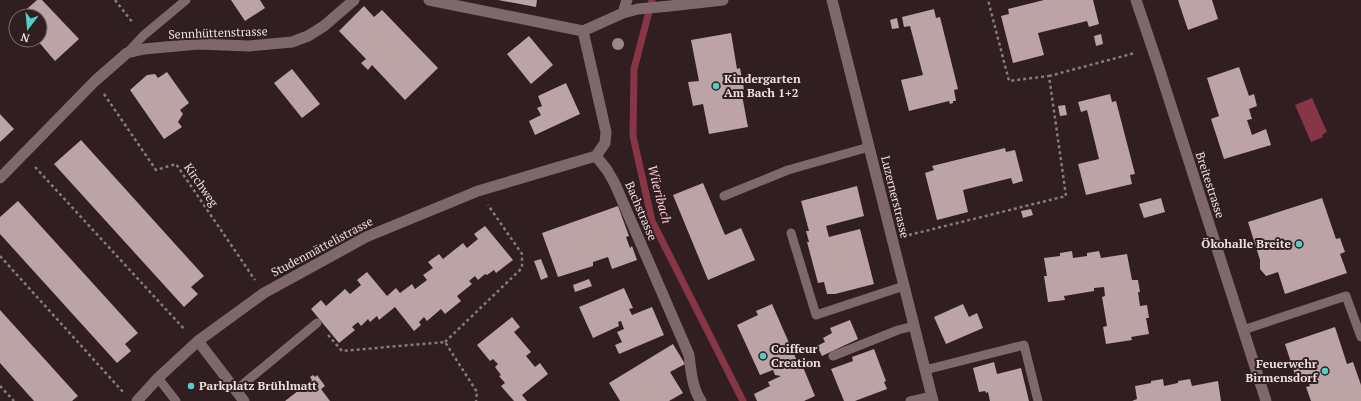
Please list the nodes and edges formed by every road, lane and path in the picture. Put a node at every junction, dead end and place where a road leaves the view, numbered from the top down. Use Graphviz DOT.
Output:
graph roads {
  1 [pos="115,0"];
  2 [pos="186,0"];
  3 [pos="354,0"];
  4 [pos="429,0"];
  5 [pos="627,0"];
  6 [pos="723,0"];
  7 [pos="832,0"];
  8 [pos="988,0"];
  9 [pos="1136,0"];
  10 [pos="671,3"];
  11 [pos="623,13"];
  12 [pos="136,28"];
  13 [pos="583,31"];
  14 [pos="1141,51"];
  15 [pos="127,53"];
  16 [pos="1049,76"];
  17 [pos="96,81"];
  18 [pos="869,147"];
  19 [pos="24,155"];
  20 [pos="596,156"];
  21 [pos="0,178"];
  22 [pos="478,191"];
  23 [pos="724,196"];
  24 [pos="791,233"];
  25 [pos="909,235"];
  26 [pos="0,256"];
  27 [pos="256,282"];
  28 [pos="904,286"];
  29 [pos="317,323"];
  30 [pos="914,326"];
  31 [pos="1243,330"];
  32 [pos="188,334"];
  33 [pos="1361,337"];
  34 [pos="198,341"];
  35 [pos="445,342"];
  36 [pos="833,356"];
  37 [pos="925,370"];
  38 [pos="158,378"];
  39 [pos="0,386"];
  40 [pos="236,390"];
  41 [pos="124,394"];
  42 [pos="932,398"];
  43 [pos="14,401"];
  44 [pos="137,401"];
  45 [pos="176,401"];
  46 [pos="244,401"];
  47 [pos="476,401"];
  48 [pos="701,401"];
  49 [pos="910,401"];
  50 [pos="1038,401"];
  51 [pos="1266,401"];
  1 -- 12 [label="path"];
  2 -- 15 [label="lane"];
  3 -- 15 [label="street, Sennhüttenstrasse"];
  4 -- 13 [label="street"];
  5 -- 11 [label="street"];
  6 -- 10 [label="street"];
  7 -- 18 [label="street, Luzernerstrasse"];
  8 -- 16 [label="path"];
  9 -- 31 [label="street, Breitestrasse"];
  10 -- 11 [label="street"];
  11 -- 13 [label="street"];
  13 -- 20 [label="street"];
  14 -- 16 [label="path"];
  15 -- 17 [label="street, Sennhüttenstrasse"];
  16 -- 25 [label="path"];
  17 -- 19 [label="street, Sennhüttenstrasse"];
  17 -- 27 [label="path, Kirchweg"];
  18 -- 23 [label="lane"];
  18 -- 28 [label="street, Luzernerstrasse"];
  19 -- 21 [label="street, Sennhüttenstrasse"];
  19 -- 32 [label="path"];
  20 -- 22 [label="street, Studenmättelistrasse"];
  20 -- 48 [label="street, Bachstrasse"];
  22 -- 34 [label="street, Studenmättelistrasse"];
  22 -- 35 [label="path"];
  24 -- 28 [label="lane"];
  26 -- 41 [label="path"];
  28 -- 30 [label="street, Luzernerstrasse"];
  29 -- 35 [label="path"];
  29 -- 40 [label="lane"];
  30 -- 36 [label="lane"];
  30 -- 37 [label="street, Luzernerstrasse"];
  31 -- 33 [label="lane"];
  31 -- 51 [label="street, Breitestrasse"];
  34 -- 38 [label="street, Studenmättelistrasse"];
  34 -- 40 [label="street"];
  35 -- 47 [label="path"];
  37 -- 42 [label="street, Luzernerstrasse"];
  37 -- 50 [label="lane"];
  38 -- 44 [label="street, Studenmättelistrasse"];
  38 -- 45 [label="lane"];
  39 -- 43 [label="path"];
  40 -- 46 [label="street"];
  42 -- 49 [label="lane"];
}
